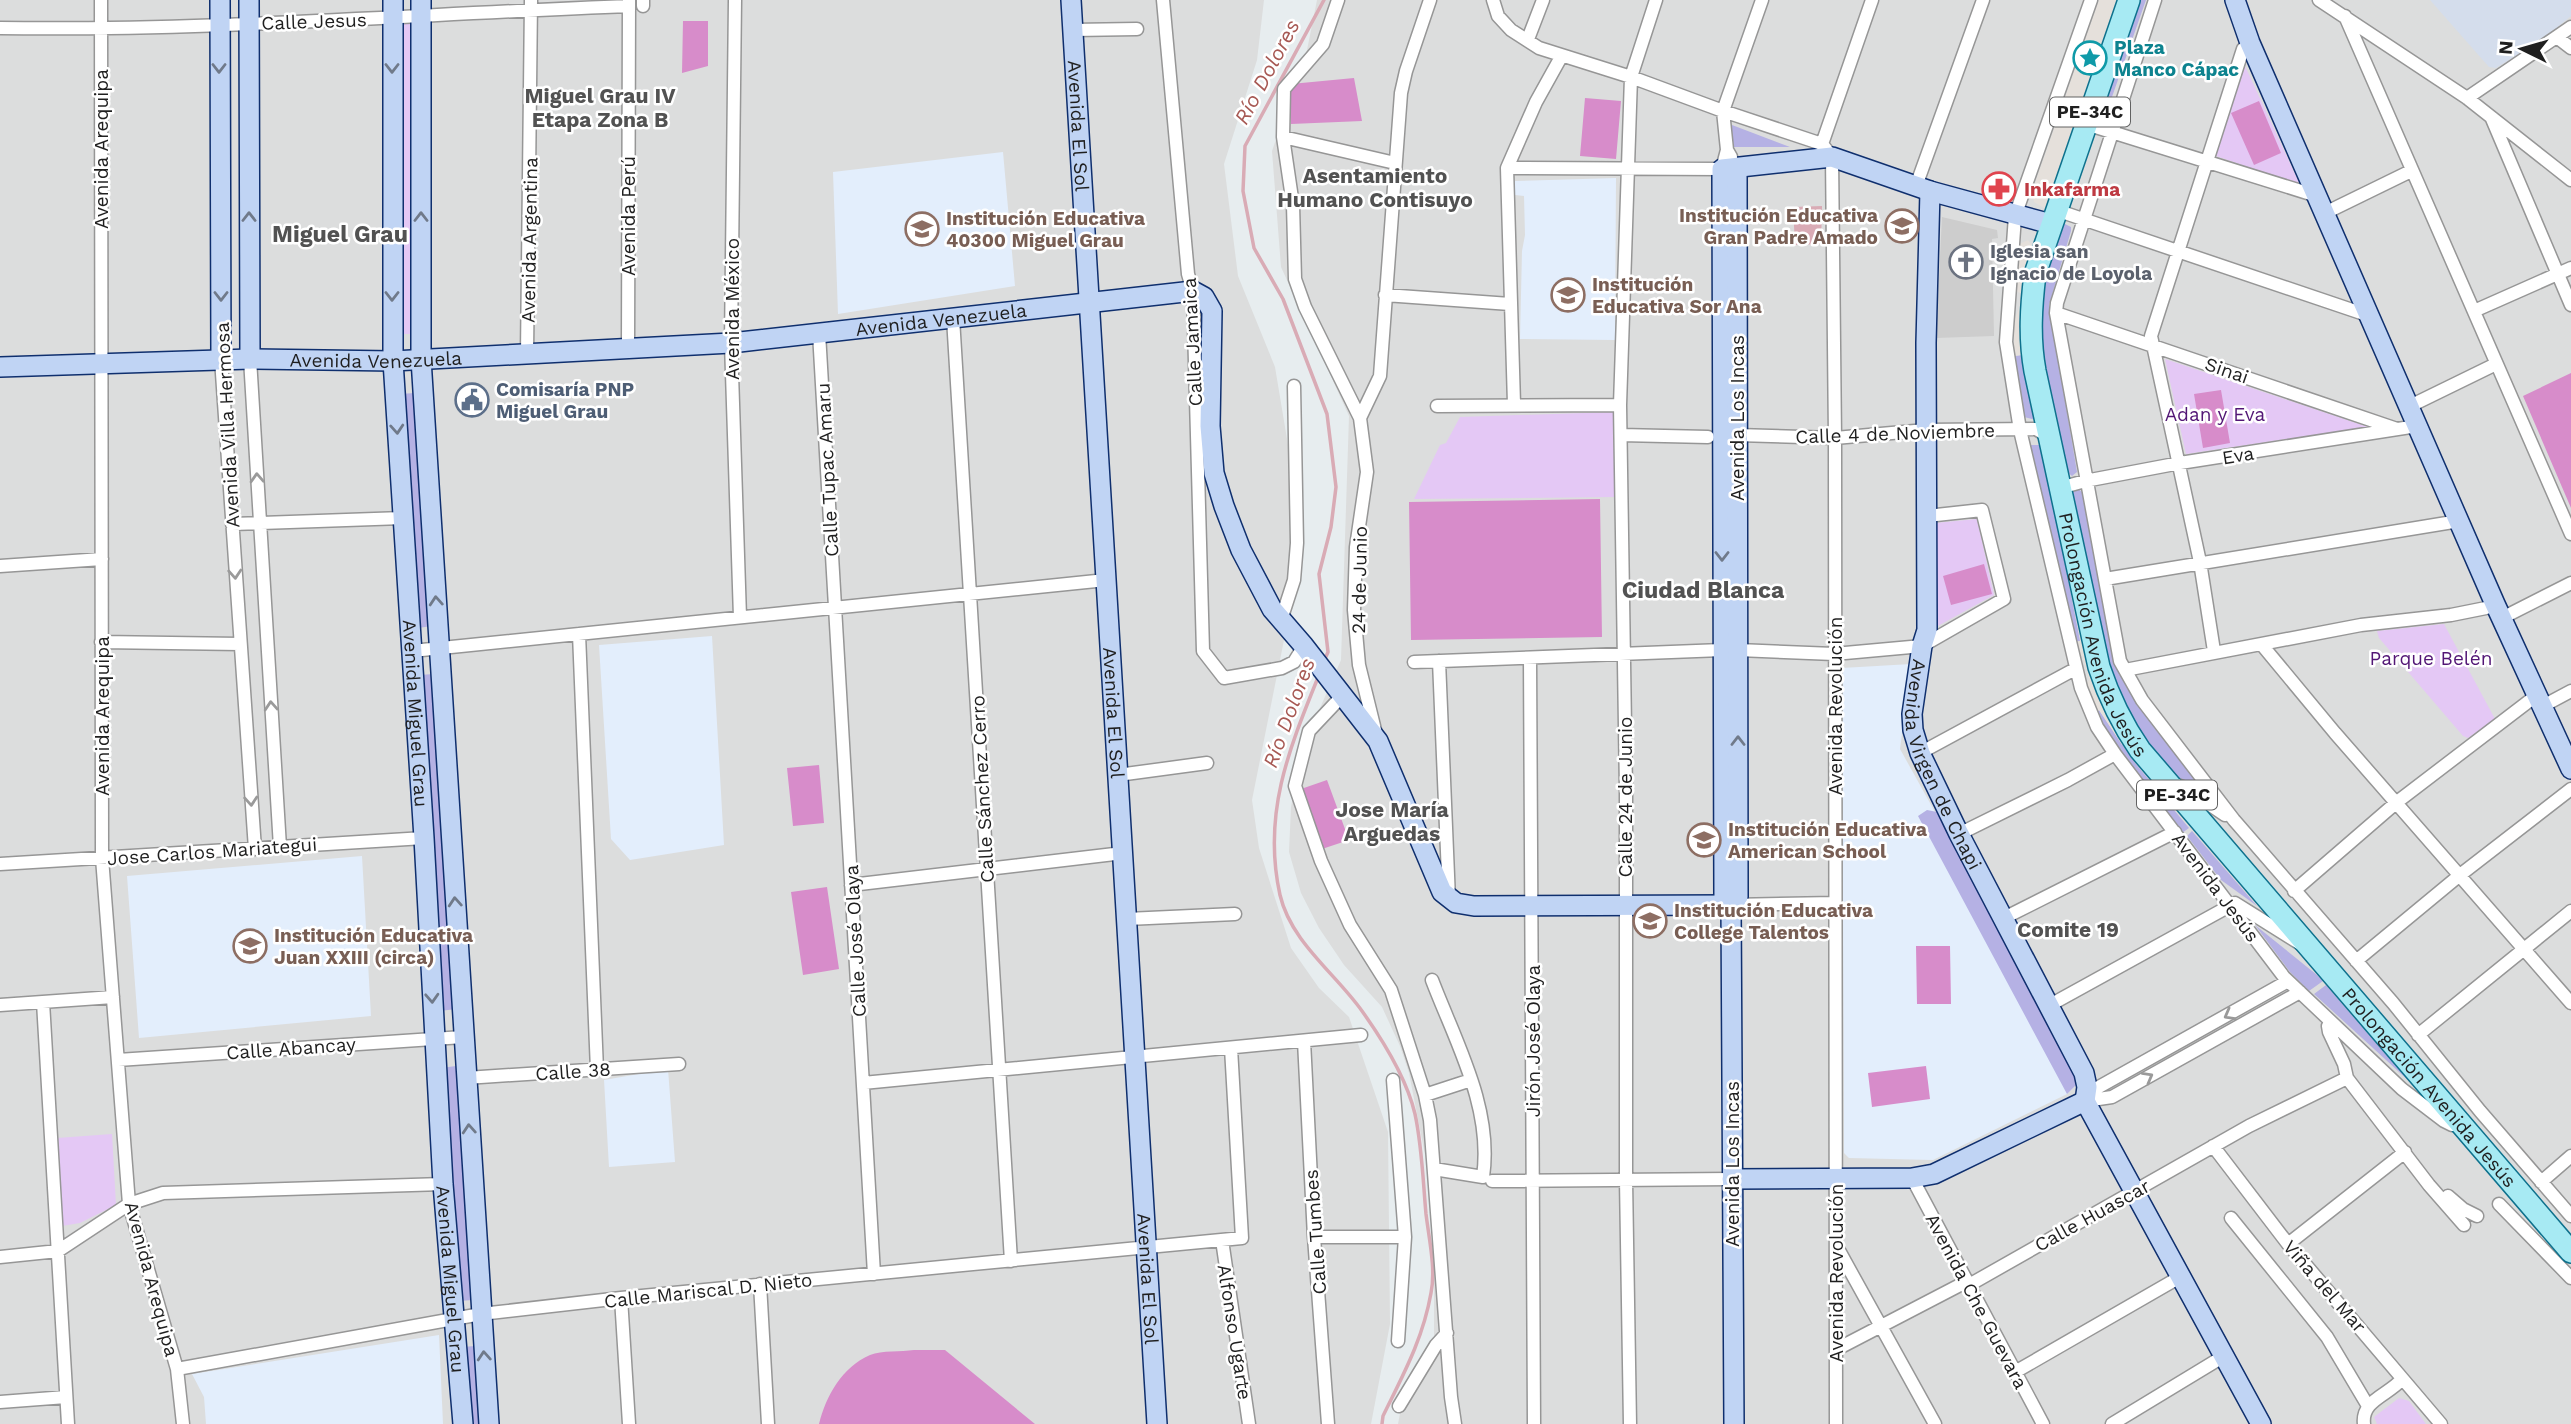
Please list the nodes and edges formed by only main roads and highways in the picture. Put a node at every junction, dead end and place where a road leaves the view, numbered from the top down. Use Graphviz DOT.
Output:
graph roads {
  1 [pos="2129,0"];
  2 [pos="2571,1252"];
  1 -- 2 [label="main road, Prolongación Avenida Jesús / PE-34C"];
}
